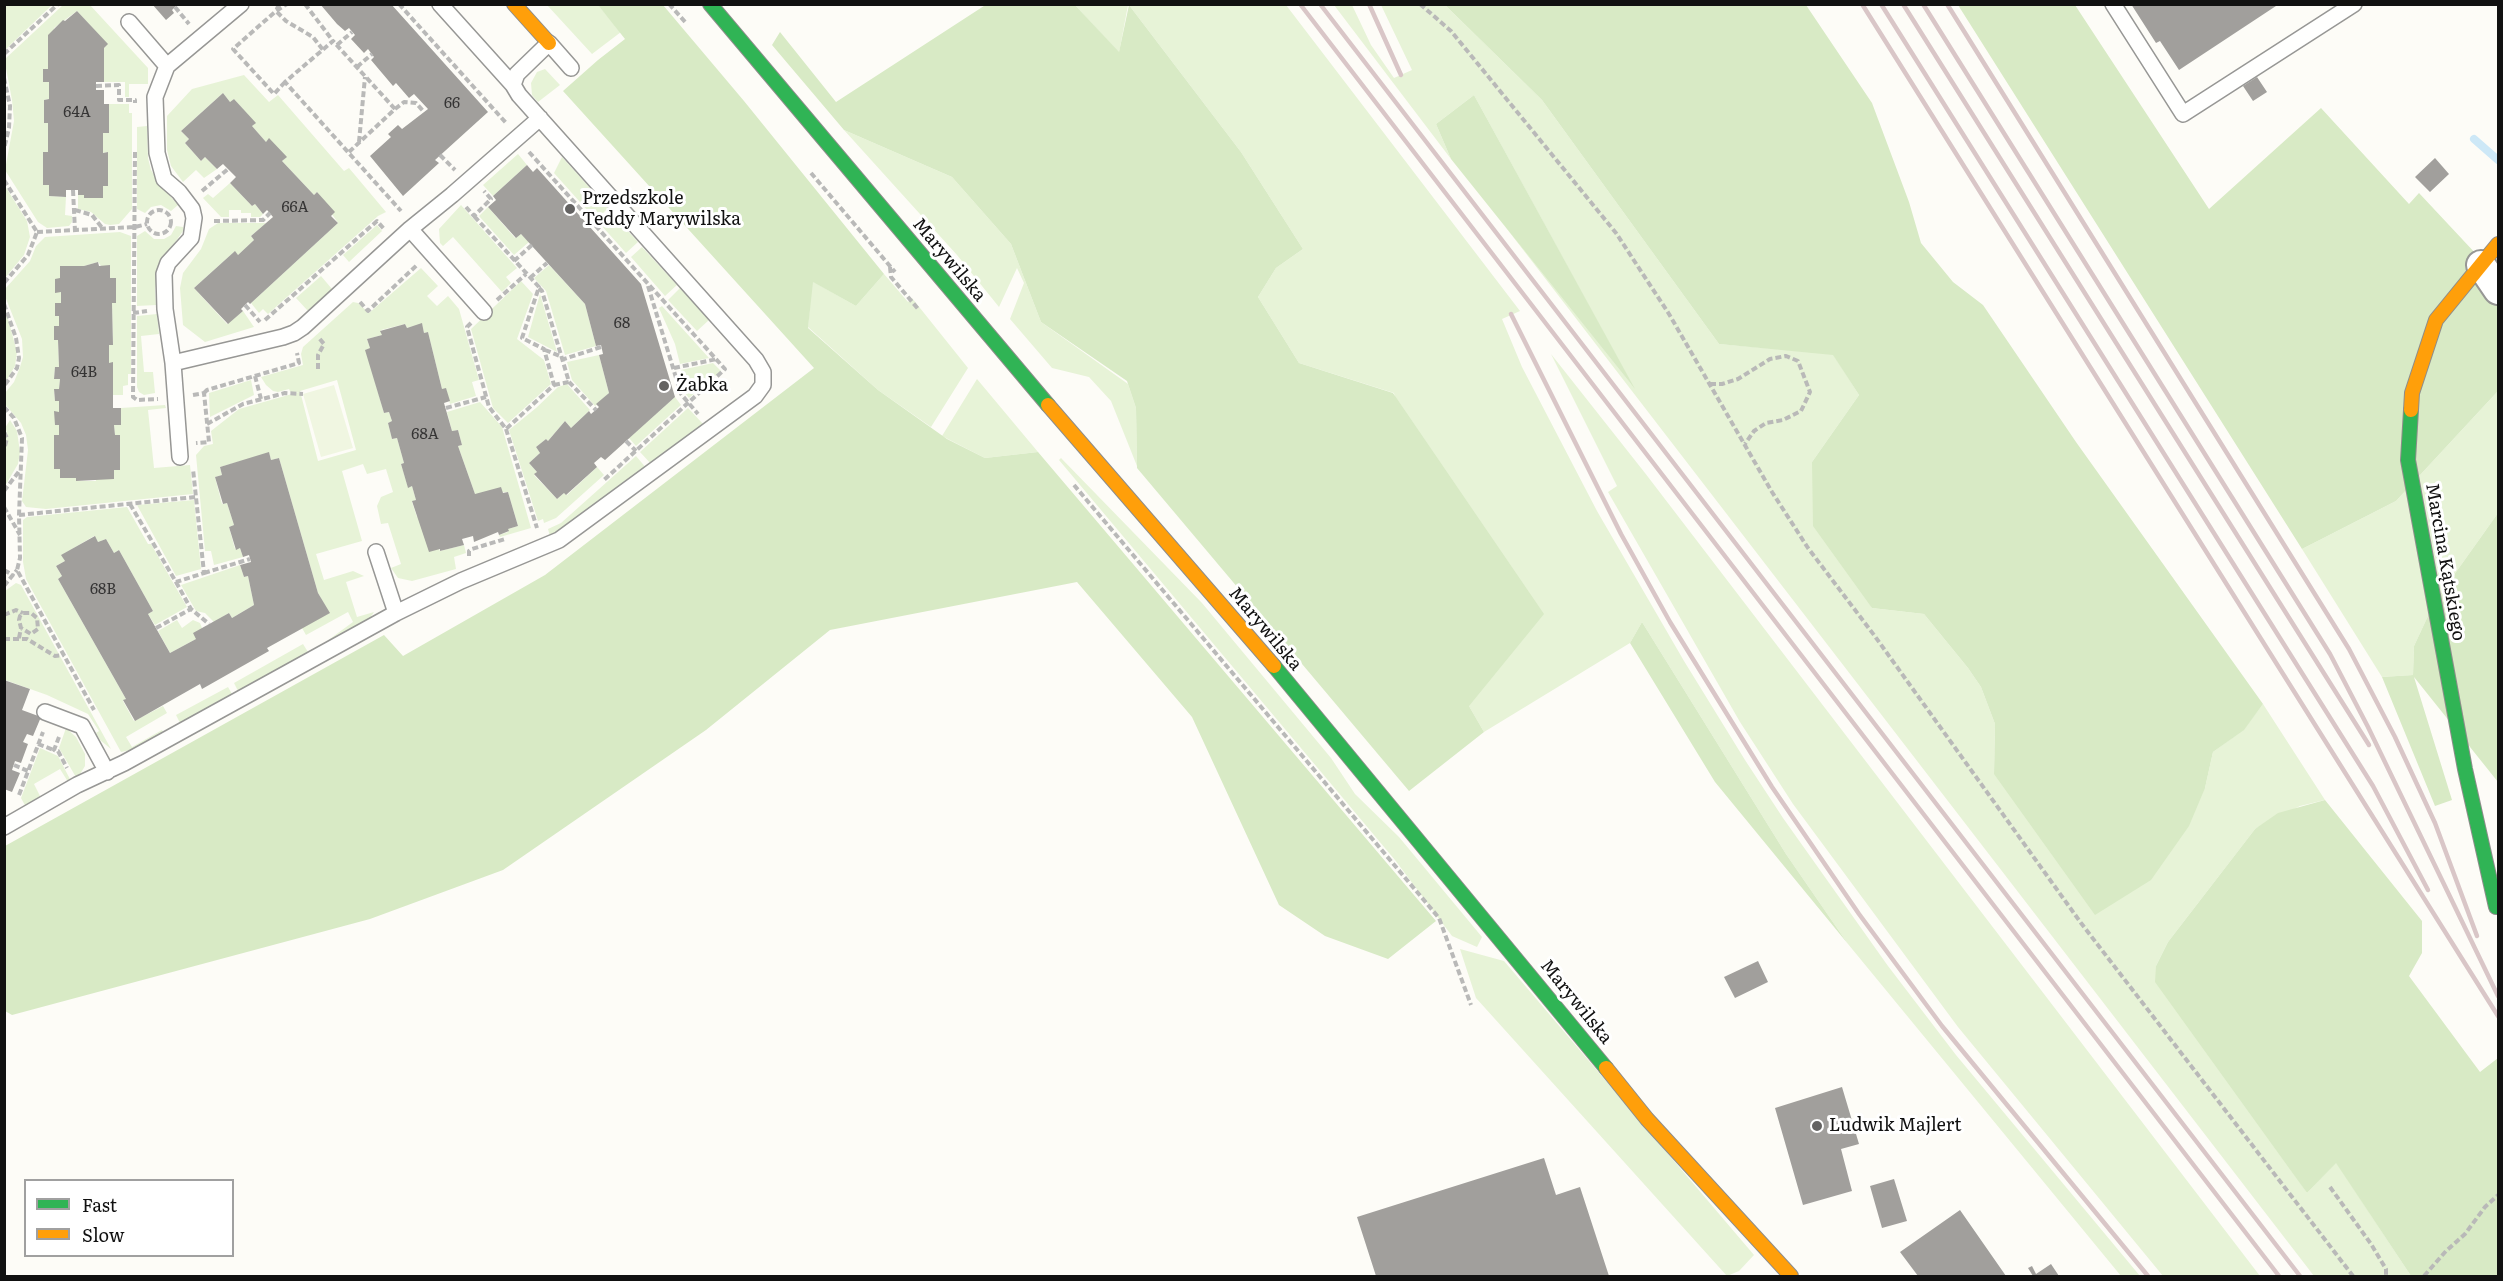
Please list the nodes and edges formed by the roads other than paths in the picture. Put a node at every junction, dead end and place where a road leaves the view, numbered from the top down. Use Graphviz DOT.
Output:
graph roads {
  1 [pos="241,4"];
  2 [pos="440,4"];
  3 [pos="514,4"];
  4 [pos="710,4"];
  5 [pos="2113,4"];
  6 [pos="2354,4"];
  7 [pos="129,22"];
  8 [pos="549,43"];
  9 [pos="167,66"];
  10 [pos="571,68"];
  11 [pos="513,85"];
  12 [pos="540,118"];
  13 [pos="408,223"];
  14 [pos="2490,255"];
  15 [pos="2499,290"];
  16 [pos="484,312"];
  17 [pos="173,363"];
  18 [pos="180,457"];
  19 [pos="376,552"];
  20 [pos="396,613"];
  21 [pos="45,718"];
  22 [pos="107,772"];
  23 [pos="4,827"];
  24 [pos="2496,907"];
  25 [pos="1791,1276"];
  1 -- 9 [label="lane"];
  2 -- 11 [label="lane"];
  3 -- 8 [label="street"];
  4 -- 25 [label="street, Marywilska"];
  5 -- 6 [label="lane"];
  7 -- 9 [label="lane"];
  8 -- 10 [label="lane"];
  8 -- 11 [label="lane"];
  9 -- 17 [label="lane"];
  11 -- 12 [label="lane"];
  12 -- 13 [label="lane"];
  12 -- 20 [label="lane"];
  13 -- 16 [label="lane"];
  13 -- 17 [label="lane"];
  14 -- 15 [label="street"];
  14 -- 24 [label="street, Marcina Kątskiego"];
  17 -- 18 [label="lane"];
  19 -- 20 [label="lane"];
  20 -- 22 [label="lane"];
  21 -- 22 [label="lane"];
  22 -- 23 [label="lane"];
}
